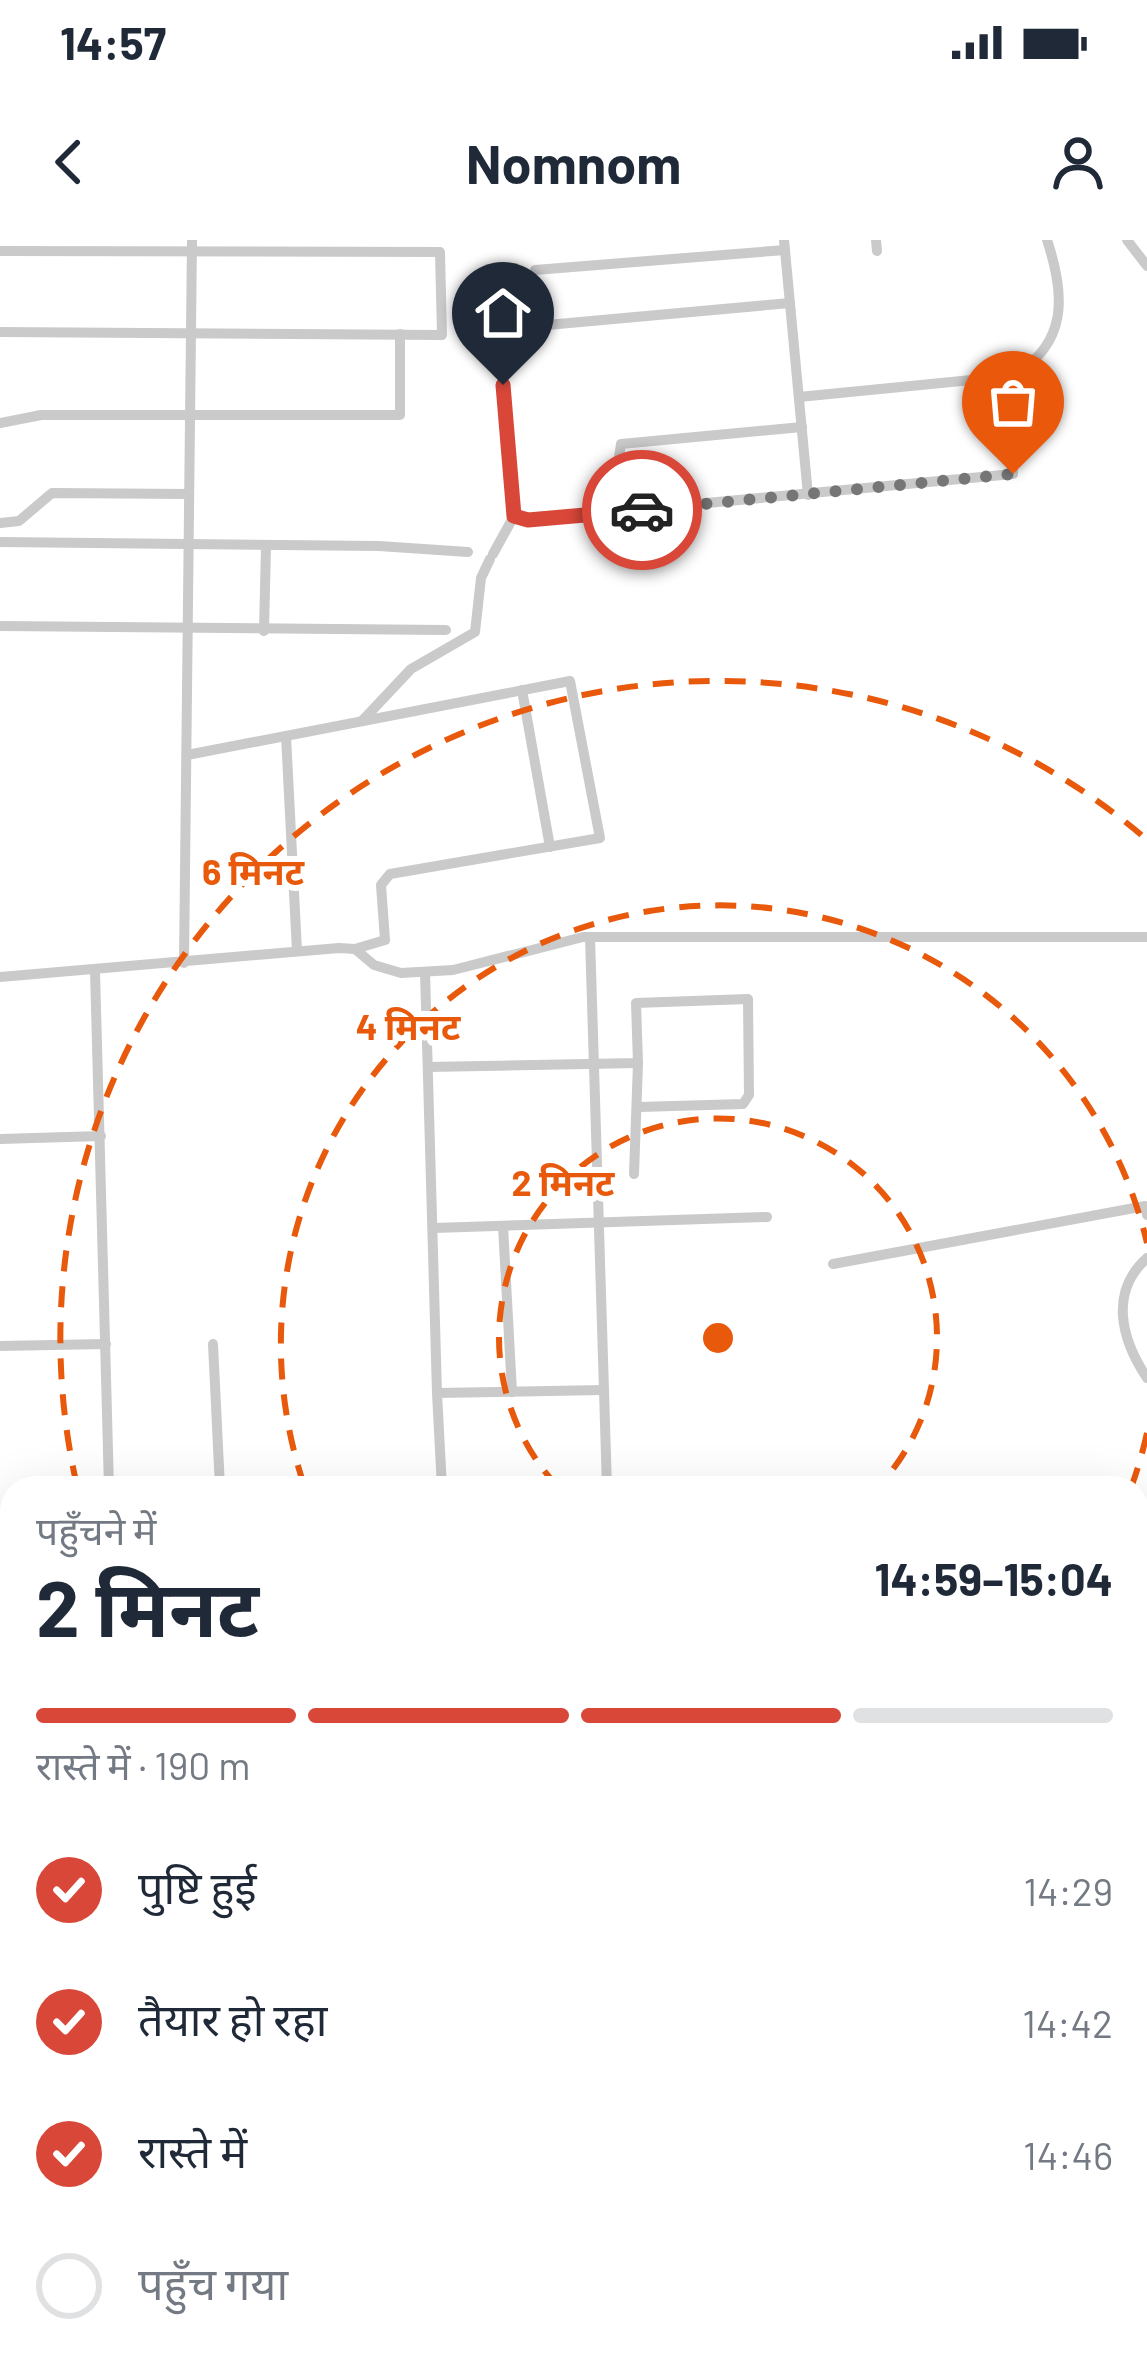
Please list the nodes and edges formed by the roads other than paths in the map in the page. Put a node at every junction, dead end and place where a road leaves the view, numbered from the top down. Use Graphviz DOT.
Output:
graph roads {
  1 [pos="192,240"];
  2 [pos="1047,240"];
  3 [pos="1127,240"];
  4 [pos="785,245"];
  5 [pos="405,246"];
  6 [pos="0,251"];
  7 [pos="192,255"];
  8 [pos="1147,266"];
  9 [pos="535,270"];
  10 [pos="790,303"];
  11 [pos="0,332"];
  12 [pos="191,334"];
  13 [pos="400,334"];
  14 [pos="1012,376"];
  15 [pos="799,397"];
  16 [pos="190,414"];
  17 [pos="0,422"];
  18 [pos="802,427"];
  19 [pos="190,494"];
  20 [pos="808,495"];
  21 [pos="611,513"];
  22 [pos="514,516"];
  23 [pos="0,523"];
  24 [pos="0,542"];
  25 [pos="189,546"];
  26 [pos="266,546"];
  27 [pos="468,552"];
  28 [pos="0,626"];
  29 [pos="188,630"];
  30 [pos="446,630"];
  31 [pos="264,632"];
  32 [pos="522,690"];
  33 [pos="362,721"];
  34 [pos="286,736"];
  35 [pos="187,755"];
  36 [pos="550,847"];
  37 [pos="590,937"];
  38 [pos="1147,937"];
  39 [pos="355,949"];
  40 [pos="297,951"];
  41 [pos="184,963"];
  42 [pos="95,971"];
  43 [pos="424,972"];
  44 [pos="0,977"];
  45 [pos="638,1063"];
  46 [pos="593,1064"];
  47 [pos="428,1067"];
  48 [pos="639,1107"];
  49 [pos="100,1136"];
  50 [pos="0,1139"];
  51 [pos="634,1174"];
  52 [pos="1147,1215"];
  53 [pos="767,1216"];
  54 [pos="598,1223"];
  55 [pos="503,1226"];
  56 [pos="434,1228"];
  57 [pos="1147,1258"];
  58 [pos="833,1264"];
  59 [pos="106,1344"];
  60 [pos="213,1344"];
  61 [pos="0,1346"];
  62 [pos="1147,1378"];
  63 [pos="603,1390"];
  64 [pos="512,1392"];
  65 [pos="437,1393"];
  66 [pos="110,1476"];
  67 [pos="219,1476"];
  68 [pos="441,1476"];
  69 [pos="607,1476"];
  1 -- 7 [label="street"];
  2 -- 14 [label="street"];
  3 -- 8 [label="street"];
  4 -- 9 [label="street"];
  4 -- 10 [label="street"];
  5 -- 7 [label="street"];
  5 -- 13 [label="street"];
  6 -- 7 [label="street"];
  7 -- 12 [label="street"];
  10 -- 15 [label="street"];
  10 -- 22 [label="street"];
  11 -- 12 [label="street"];
  12 -- 13 [label="street"];
  12 -- 16 [label="street"];
  13 -- 16 [label="street"];
  14 -- 15 [label="street"];
  14 -- 20 [label="street"];
  15 -- 18 [label="street"];
  16 -- 17 [label="street"];
  16 -- 19 [label="street"];
  18 -- 20 [label="street"];
  18 -- 21 [label="street"];
  19 -- 23 [label="street"];
  19 -- 25 [label="street"];
  20 -- 21 [label="street"];
  21 -- 22 [label="street"];
  22 -- 33 [label="street"];
  24 -- 25 [label="street"];
  25 -- 26 [label="street"];
  25 -- 29 [label="street"];
  26 -- 27 [label="street"];
  26 -- 31 [label="street"];
  28 -- 29 [label="street"];
  29 -- 31 [label="street"];
  29 -- 35 [label="street"];
  30 -- 31 [label="street"];
  32 -- 33 [label="street"];
  32 -- 36 [label="street"];
  32 -- 36 [label="street"];
  33 -- 34 [label="street"];
  34 -- 35 [label="street"];
  34 -- 40 [label="street"];
  35 -- 41 [label="street"];
  36 -- 39 [label="street"];
  37 -- 38 [label="street"];
  37 -- 43 [label="street"];
  37 -- 46 [label="street"];
  39 -- 40 [label="street"];
  39 -- 43 [label="street"];
  40 -- 41 [label="street"];
  41 -- 42 [label="street"];
  42 -- 44 [label="street"];
  42 -- 49 [label="street"];
  43 -- 47 [label="street"];
  45 -- 46 [label="street"];
  45 -- 48 [label="street"];
  45 -- 48 [label="street"];
  46 -- 47 [label="street"];
  46 -- 54 [label="street"];
  47 -- 56 [label="street"];
  48 -- 51 [label="street"];
  49 -- 50 [label="street"];
  49 -- 59 [label="street"];
  52 -- 58 [label="street"];
  53 -- 54 [label="street"];
  54 -- 55 [label="street"];
  54 -- 63 [label="street"];
  55 -- 56 [label="street"];
  55 -- 64 [label="street"];
  56 -- 65 [label="street"];
  57 -- 62 [label="street"];
  59 -- 61 [label="street"];
  59 -- 66 [label="street"];
  60 -- 67 [label="street"];
  63 -- 64 [label="street"];
  63 -- 69 [label="street"];
  64 -- 65 [label="street"];
  65 -- 68 [label="street"];
}
